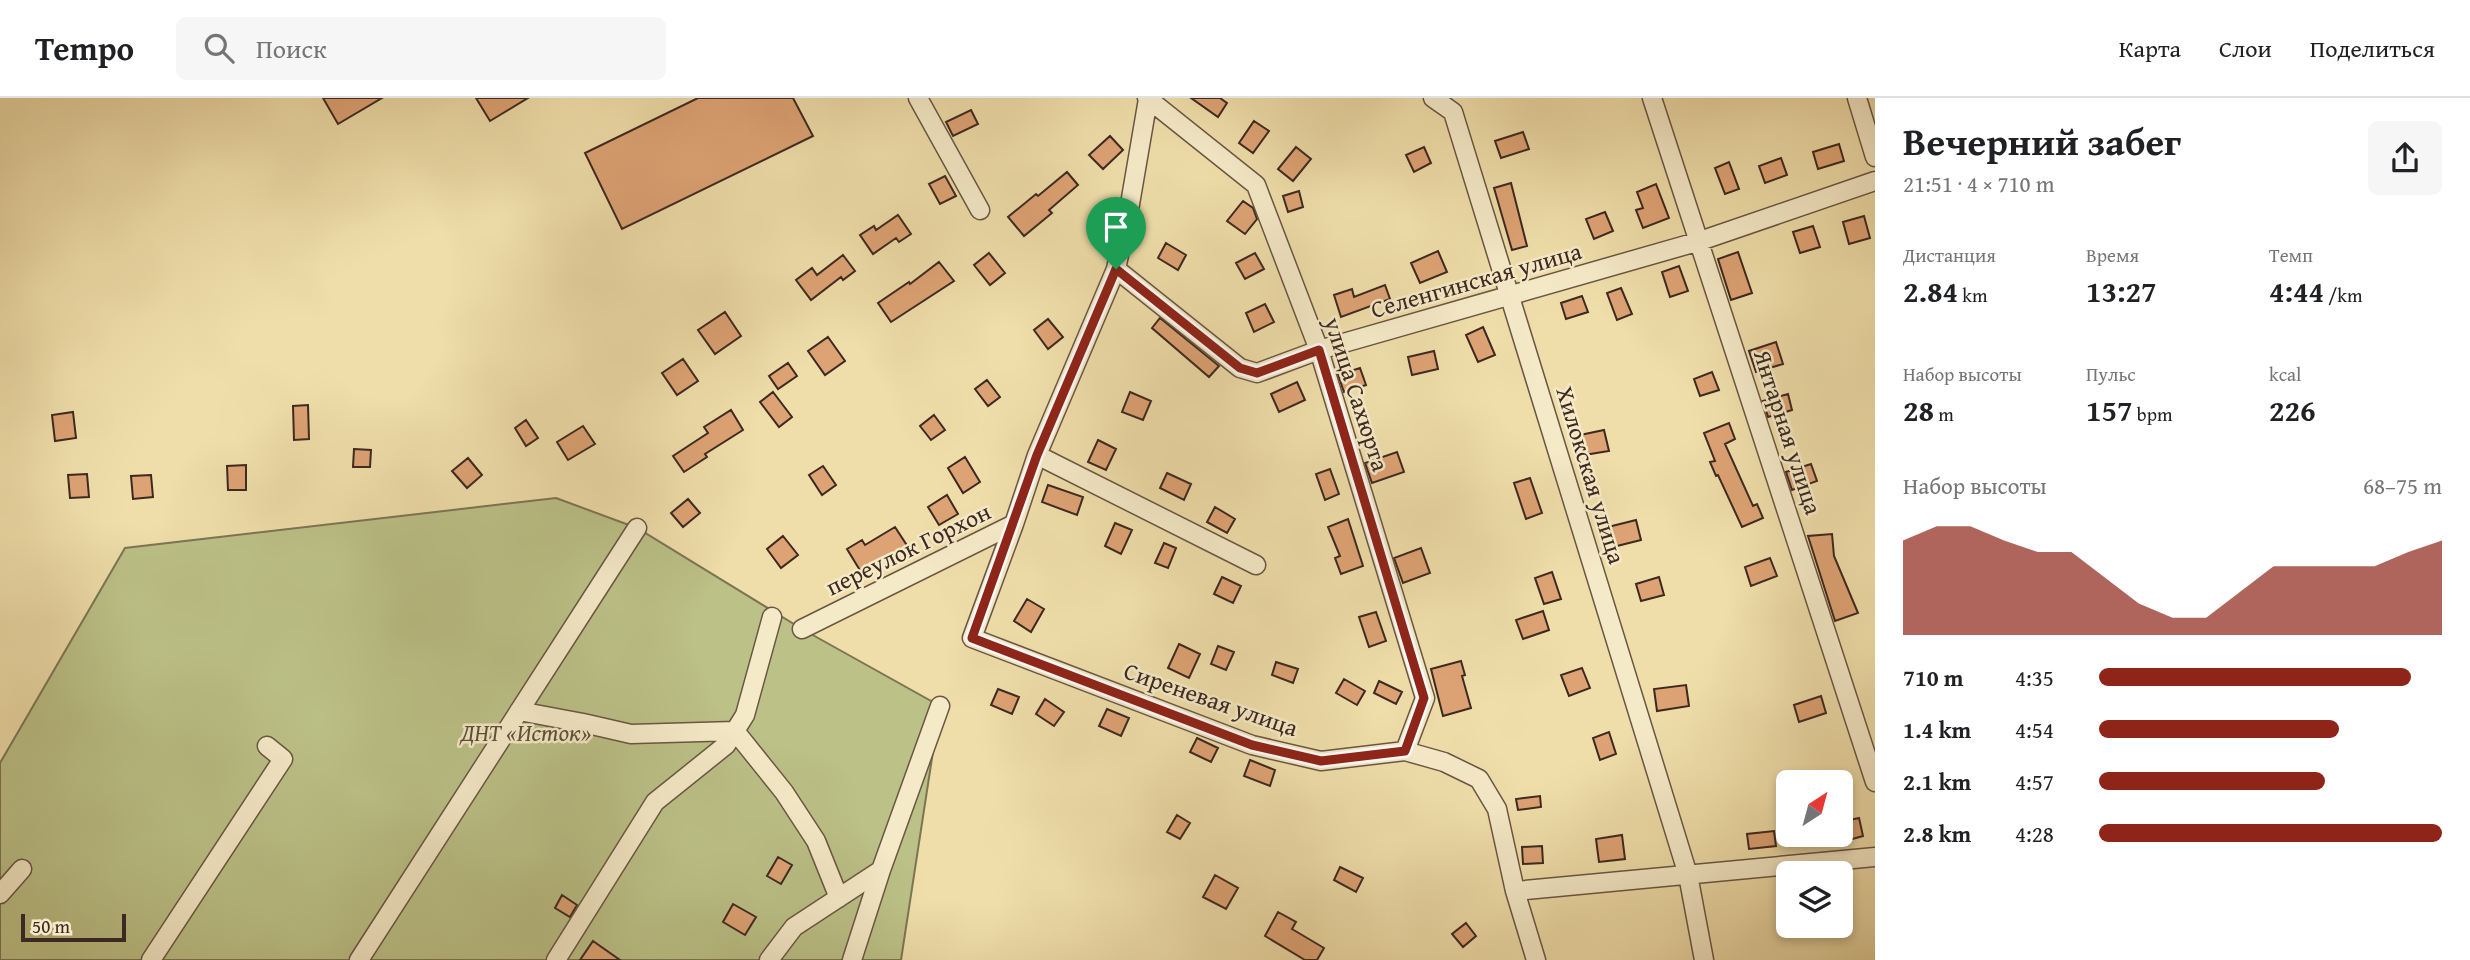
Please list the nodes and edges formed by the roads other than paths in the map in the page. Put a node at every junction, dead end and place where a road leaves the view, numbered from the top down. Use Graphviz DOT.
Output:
graph roads {
  1 [pos="918,98"];
  2 [pos="1148,98"];
  3 [pos="1433,98"];
  4 [pos="1652,98"];
  5 [pos="1857,98"];
  6 [pos="1875,157"];
  7 [pos="1875,180"];
  8 [pos="980,209"];
  9 [pos="1700,241"];
  10 [pos="1116,269"];
  11 [pos="1511,296"];
  12 [pos="1319,350"];
  13 [pos="1037,455"];
  14 [pos="1014,524"];
  15 [pos="637,528"];
  16 [pos="1256,565"];
  17 [pos="772,617"];
  18 [pos="802,629"];
  19 [pos="940,706"];
  20 [pos="519,711"];
  21 [pos="735,731"];
  22 [pos="267,746"];
  23 [pos="1405,751"];
  24 [pos="1875,782"];
  25 [pos="1875,857"];
  26 [pos="22,869"];
  27 [pos="881,870"];
  28 [pos="1688,875"];
  29 [pos="1515,891"];
  30 [pos="0,894"];
  31 [pos="839,898"];
  32 [pos="151,960"];
  33 [pos="359,960"];
  34 [pos="556,960"];
  35 [pos="769,960"];
  36 [pos="852,960"];
  37 [pos="1536,960"];
  38 [pos="1704,960"];
  1 -- 8 [label="street"];
  2 -- 10 [label="street, переулок Горхон"];
  2 -- 12 [label="street, улица Сахюрта"];
  3 -- 11 [label="street, Хилокская улица"];
  4 -- 9 [label="street, Янтарная улица"];
  5 -- 6 [label="street"];
  7 -- 9 [label="street, Селенгинская улица"];
  9 -- 11 [label="street, Селенгинская улица"];
  9 -- 24 [label="street, Янтарная улица"];
  10 -- 12 [label="street, Селенгинская улица"];
  10 -- 13 [label="street, переулок Горхон"];
  11 -- 12 [label="street, Селенгинская улица"];
  11 -- 28 [label="street, Хилокская улица"];
  12 -- 23 [label="street, улица Сахюрта"];
  13 -- 14 [label="street, переулок Горхон"];
  13 -- 16 [label="street"];
  14 -- 18 [label="street, переулок Горхон"];
  14 -- 23 [label="street, Сиреневая улица"];
  15 -- 20 [label="street"];
  17 -- 21 [label="street"];
  19 -- 27 [label="street"];
  20 -- 21 [label="street"];
  20 -- 33 [label="street"];
  21 -- 31 [label="street"];
  21 -- 34 [label="street"];
  22 -- 32 [label="street"];
  23 -- 29 [label="street, Сиреневая улица"];
  25 -- 28 [label="street"];
  26 -- 30 [label="street"];
  27 -- 31 [label="street"];
  27 -- 36 [label="street"];
  28 -- 29 [label="street"];
  28 -- 38 [label="street, Хилокская улица"];
  29 -- 37 [label="street"];
  31 -- 35 [label="street"];
}
